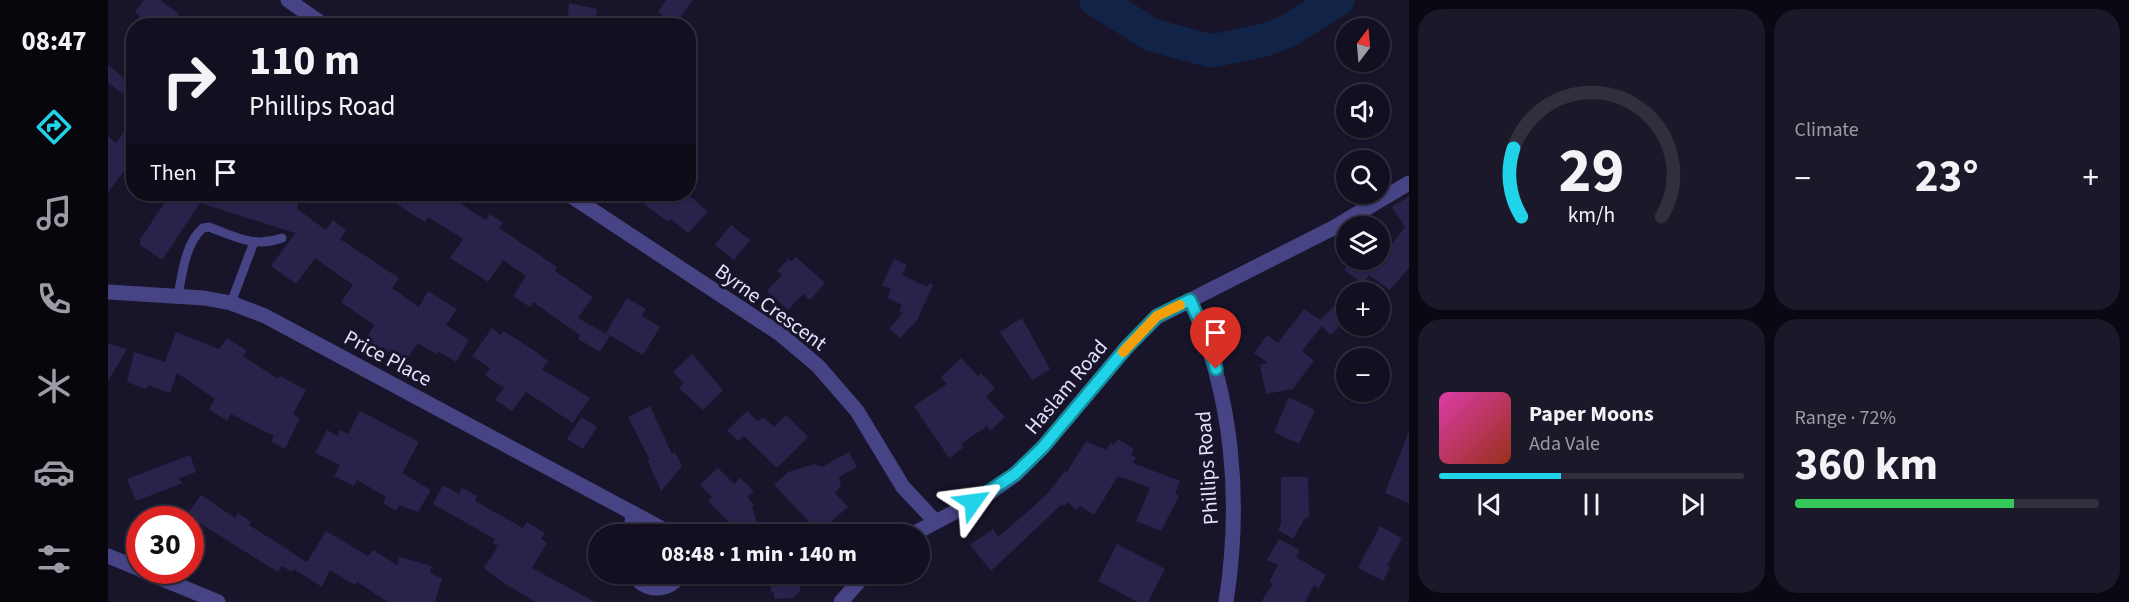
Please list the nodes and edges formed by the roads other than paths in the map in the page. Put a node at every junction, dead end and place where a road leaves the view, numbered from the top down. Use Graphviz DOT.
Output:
graph roads {
  1 [pos="288,0"];
  2 [pos="314,18"];
  3 [pos="1409,183"];
  4 [pos="579,201"];
  5 [pos="282,238"];
  6 [pos="254,242"];
  7 [pos="108,292"];
  8 [pos="178,296"];
  9 [pos="1190,300"];
  10 [pos="231,303"];
  11 [pos="633,513"];
  12 [pos="934,521"];
  13 [pos="632,524"];
  14 [pos="653,524"];
  15 [pos="929,524"];
  16 [pos="108,556"];
  17 [pos="126,564"];
  18 [pos="174,584"];
  19 [pos="640,584"];
  20 [pos="671,584"];
  21 [pos="857,584"];
  22 [pos="218,602"];
  23 [pos="841,602"];
  24 [pos="1226,602"];
  1 -- 2 [label="street"];
  3 -- 9 [label="street, Haslam Road"];
  4 -- 12 [label="street, Byrne Crescent"];
  5 -- 6 [label="lane"];
  6 -- 8 [label="lane"];
  6 -- 10 [label="lane"];
  7 -- 8 [label="street, Price Place"];
  8 -- 10 [label="street, Price Place"];
  9 -- 12 [label="street, Haslam Road"];
  9 -- 24 [label="street, Phillips Road"];
  10 -- 11 [label="street, Price Place"];
  11 -- 13 [label="street"];
  11 -- 14 [label="street, Price Place"];
  12 -- 15 [label="street, Haslam Road"];
  16 -- 17 [label="street"];
  18 -- 22 [label="street"];
  19 -- 20 [label="street"];
  21 -- 23 [label="street"];
}
